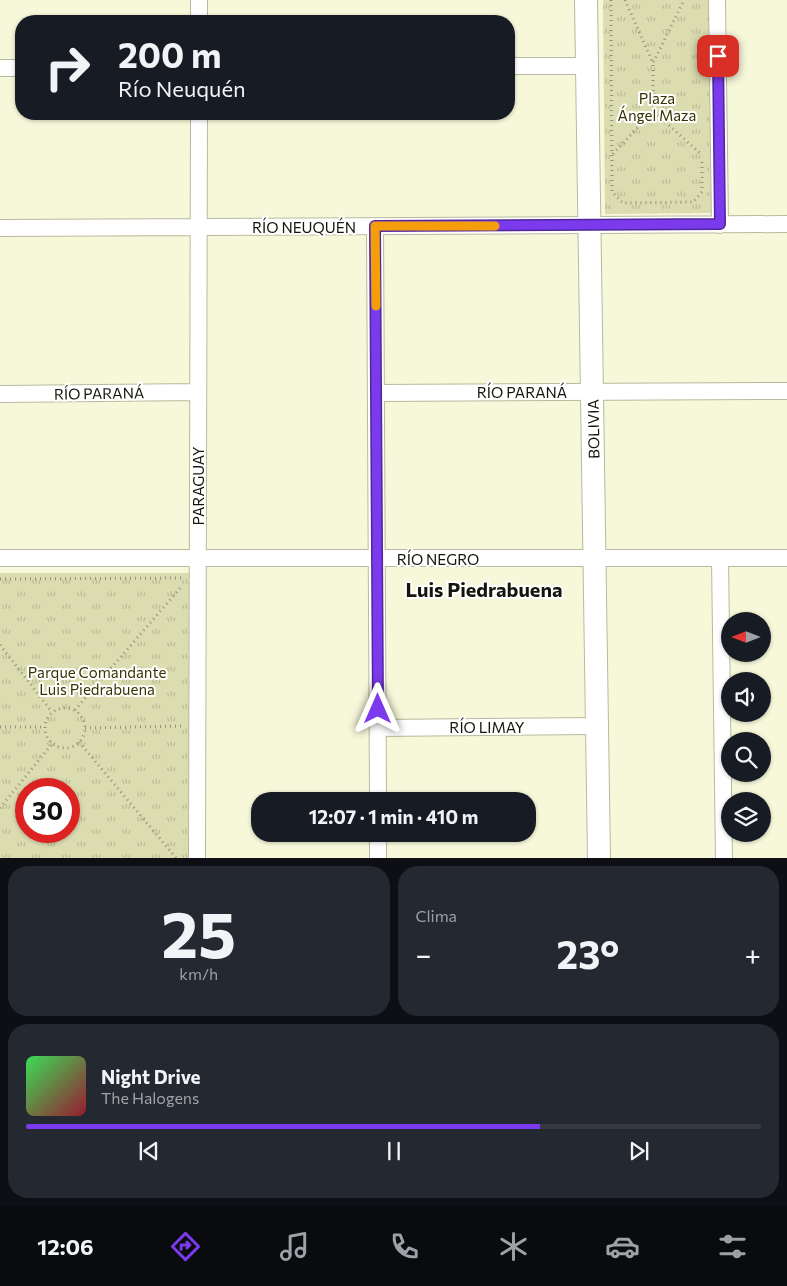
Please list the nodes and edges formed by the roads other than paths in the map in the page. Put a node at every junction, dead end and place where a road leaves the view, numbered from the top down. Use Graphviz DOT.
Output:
graph roads {
  1 [pos="199,0"];
  2 [pos="586,0"];
  3 [pos="717,0"];
  4 [pos="199,15"];
  5 [pos="515,66"];
  6 [pos="587,66"];
  7 [pos="0,68"];
  8 [pos="15,68"];
  9 [pos="198,120"];
  10 [pos="720,224"];
  11 [pos="787,224"];
  12 [pos="589,225"];
  13 [pos="375,226"];
  14 [pos="198,227"];
  15 [pos="0,228"];
  16 [pos="787,391"];
  17 [pos="198,392"];
  18 [pos="592,392"];
  19 [pos="376,393"];
  20 [pos="0,394"];
  21 [pos="0,558"];
  22 [pos="720,558"];
  23 [pos="787,558"];
  24 [pos="198,559"];
  25 [pos="377,559"];
  26 [pos="594,559"];
  27 [pos="597,726"];
  28 [pos="378,728"];
  29 [pos="378,792"];
  30 [pos="378,842"];
  31 [pos="197,858"];
  32 [pos="378,858"];
  33 [pos="599,858"];
  34 [pos="724,858"];
  1 -- 4 [label="street"];
  2 -- 6 [label="street, BOLIVIA"];
  3 -- 10 [label="street"];
  5 -- 6 [label="street"];
  6 -- 12 [label="street, BOLIVIA"];
  7 -- 8 [label="street"];
  9 -- 14 [label="street, PARAGUAY"];
  10 -- 11 [label="street, RÍO NEUQUÉN"];
  10 -- 12 [label="street, RÍO NEUQUÉN"];
  12 -- 13 [label="street, RÍO NEUQUÉN"];
  12 -- 18 [label="street, BOLIVIA"];
  13 -- 14 [label="street, RÍO NEUQUÉN"];
  13 -- 19 [label="street"];
  14 -- 15 [label="street, RÍO NEUQUÉN"];
  14 -- 17 [label="street, PARAGUAY"];
  16 -- 18 [label="street, RÍO PARANÁ"];
  17 -- 20 [label="street, RÍO PARANÁ"];
  17 -- 24 [label="street, PARAGUAY"];
  18 -- 19 [label="street, RÍO PARANÁ"];
  18 -- 26 [label="street, BOLIVIA"];
  19 -- 25 [label="street"];
  21 -- 24 [label="street, RÍO NEGRO"];
  22 -- 23 [label="street, RÍO NEGRO"];
  22 -- 26 [label="street, RÍO NEGRO"];
  22 -- 34 [label="street"];
  24 -- 25 [label="street, RÍO NEGRO"];
  24 -- 31 [label="street, PARAGUAY"];
  25 -- 26 [label="street, RÍO NEGRO"];
  25 -- 28 [label="street"];
  26 -- 27 [label="street, BOLIVIA"];
  27 -- 28 [label="street, RÍO LIMAY"];
  27 -- 33 [label="street, BOLIVIA"];
  28 -- 29 [label="street"];
  30 -- 32 [label="street"];
}
